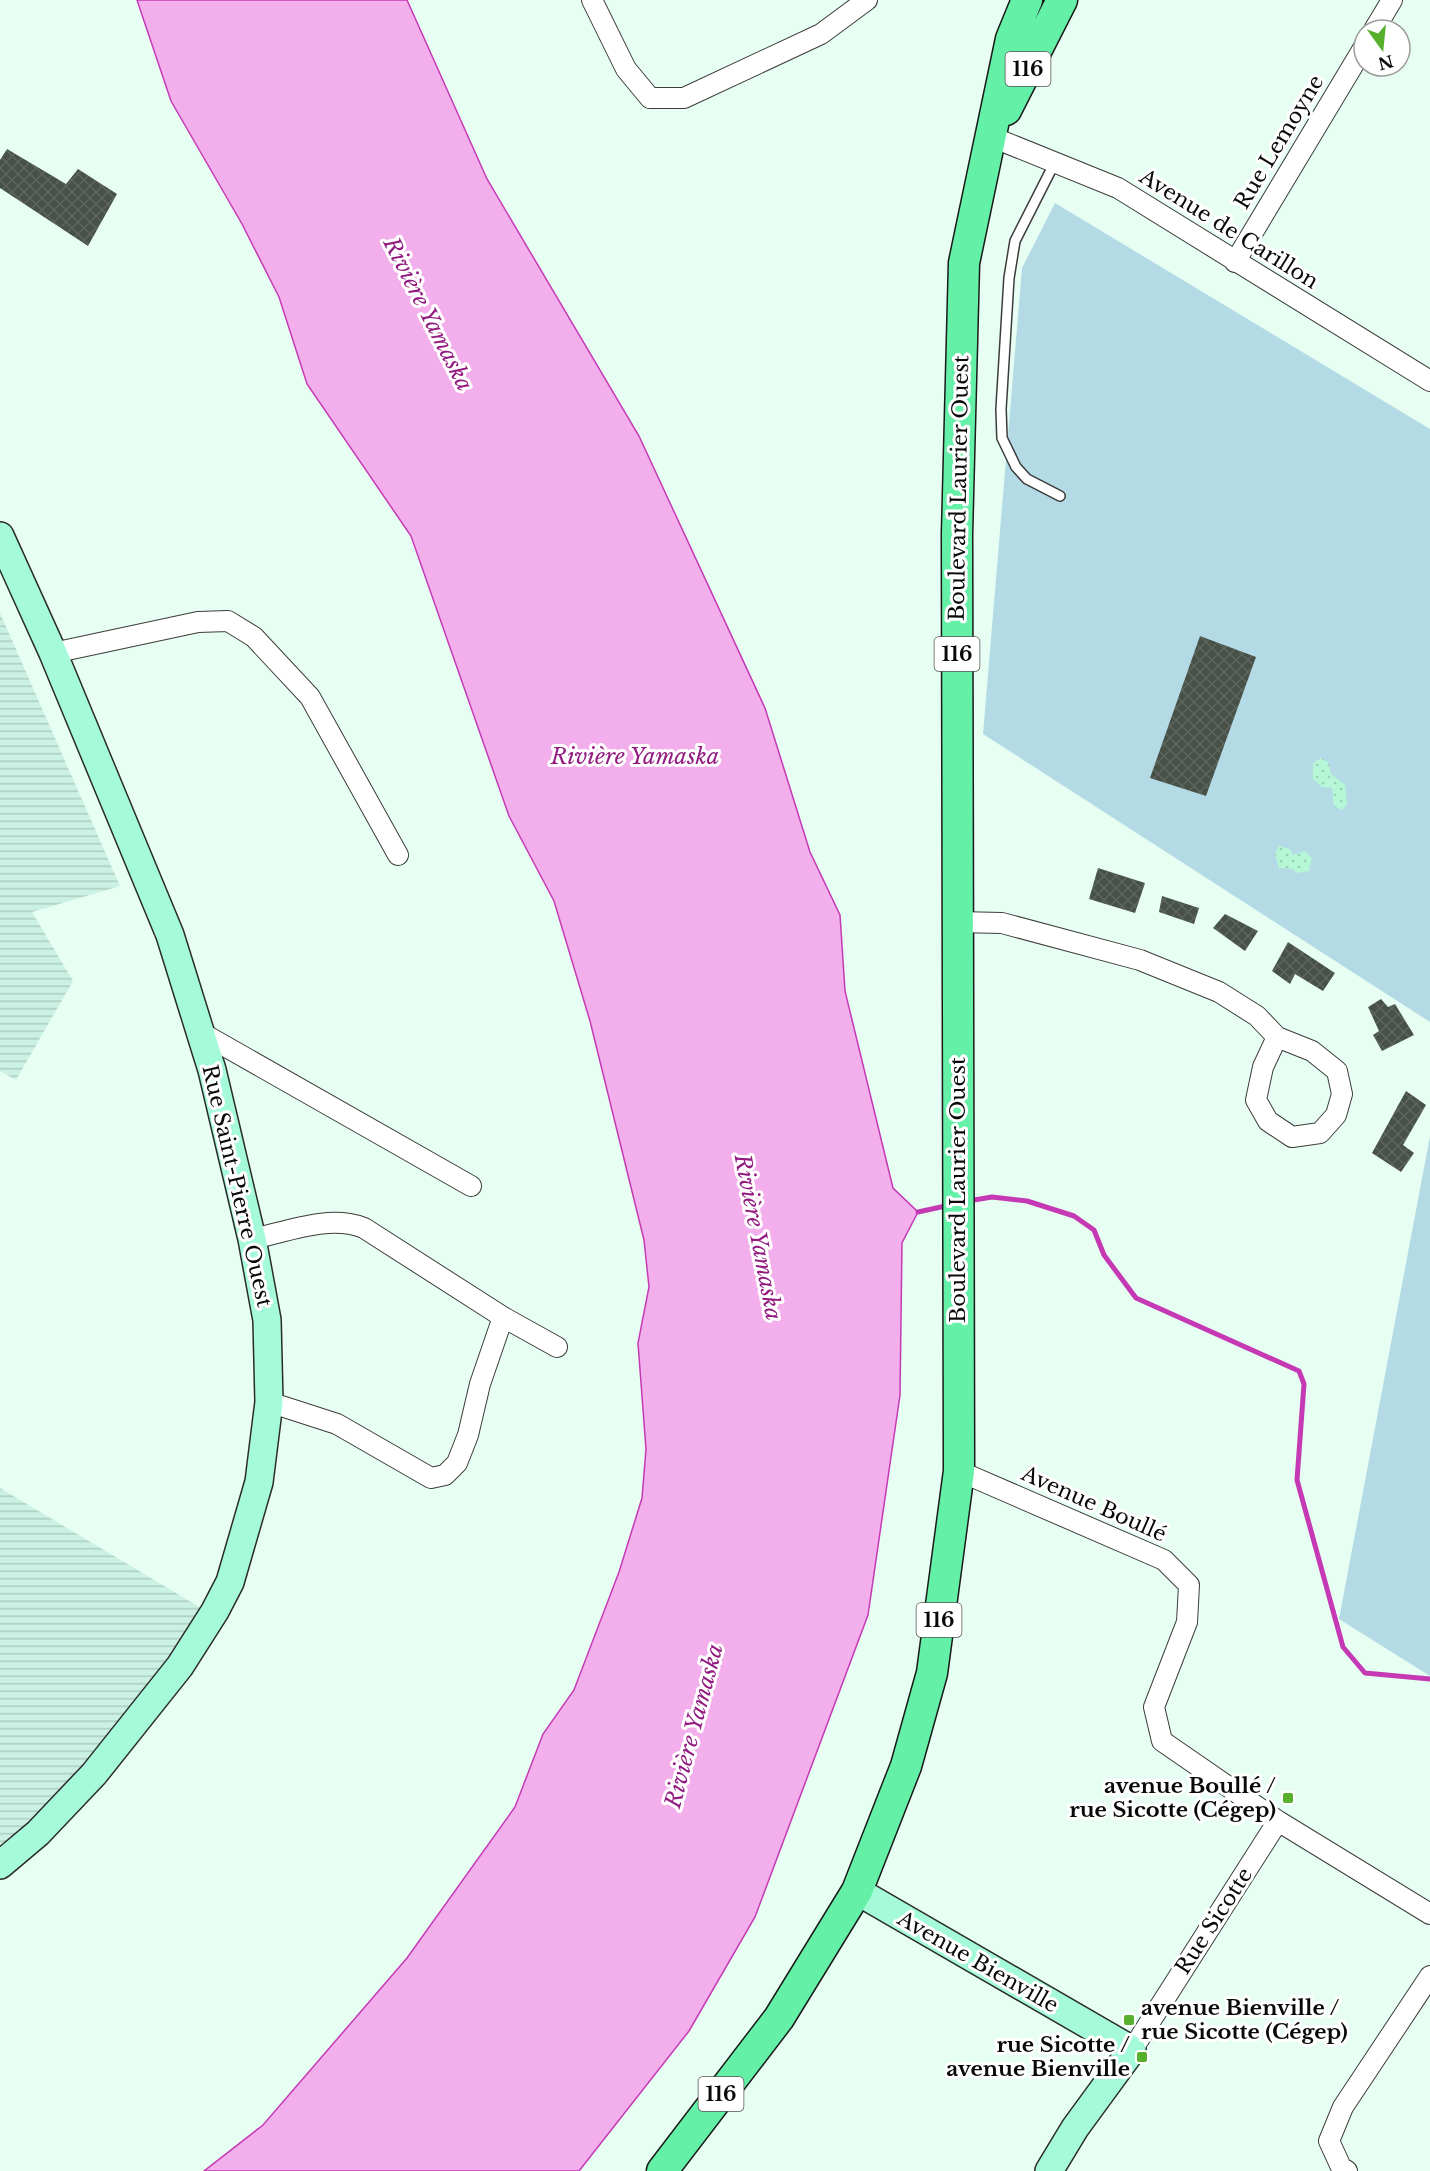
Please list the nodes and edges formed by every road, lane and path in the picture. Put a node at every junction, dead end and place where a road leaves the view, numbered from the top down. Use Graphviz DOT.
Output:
graph roads {
  1 [pos="592,0"];
  2 [pos="867,0"];
  3 [pos="1027,0"];
  4 [pos="1062,0"];
  5 [pos="1392,0"];
  6 [pos="1381,18"];
  7 [pos="1352,67"];
  8 [pos="992,137"];
  9 [pos="1055,161"];
  10 [pos="1234,262"];
  11 [pos="1430,381"];
  12 [pos="1060,496"];
  13 [pos="0,536"];
  14 [pos="53,653"];
  15 [pos="398,855"];
  16 [pos="957,922"];
  17 [pos="200,1032"];
  18 [pos="1277,1037"];
  19 [pos="471,1186"];
  20 [pos="252,1239"];
  21 [pos="503,1317"];
  22 [pos="557,1347"];
  23 [pos="269,1402"];
  24 [pos="959,1471"];
  25 [pos="1278,1821"];
  26 [pos="0,1865"];
  27 [pos="857,1891"];
  28 [pos="1430,1914"];
  29 [pos="1430,1976"];
  30 [pos="1132,2050"];
  31 [pos="663,2171"];
  32 [pos="1049,2171"];
  33 [pos="1347,2171"];
  1 -- 2 [label="street"];
  3 -- 8 [label="main road, Boulevard Laurier Ouest / 116"];
  4 -- 8 [label="main road, Boulevard Laurier Ouest / 116"];
  5 -- 6 [label="street"];
  7 -- 10 [label="street, Rue Lemoyne"];
  8 -- 9 [label="street, Avenue de Carillon"];
  8 -- 16 [label="main road, Boulevard Laurier Ouest / 116"];
  9 -- 10 [label="street, Avenue de Carillon"];
  9 -- 12 [label="lane"];
  10 -- 11 [label="street, Avenue de Carillon"];
  13 -- 14 [label="street, Rue Saint-Pierre Ouest"];
  14 -- 15 [label="street"];
  14 -- 17 [label="street, Rue Saint-Pierre Ouest"];
  16 -- 18 [label="street"];
  16 -- 24 [label="main road, Boulevard Laurier Ouest / 116"];
  17 -- 19 [label="street, Rue Saint-Pierre Ouest"];
  17 -- 20 [label="street, Rue Saint-Pierre Ouest"];
  18 -- 18 [label="street"];
  20 -- 21 [label="street"];
  20 -- 23 [label="street, Rue Saint-Pierre Ouest"];
  21 -- 22 [label="street"];
  21 -- 23 [label="street"];
  23 -- 26 [label="street, Rue Saint-Pierre Ouest"];
  24 -- 25 [label="street, Avenue Boullé"];
  24 -- 27 [label="main road, Boulevard Laurier Ouest / 116"];
  25 -- 28 [label="street, Avenue Boullé"];
  25 -- 30 [label="street, Rue Sicotte"];
  27 -- 30 [label="street, Avenue Bienville"];
  27 -- 31 [label="main road, Boulevard Laurier Ouest / 116"];
  29 -- 33 [label="street"];
  30 -- 32 [label="street, Rue Sicotte"];
}
